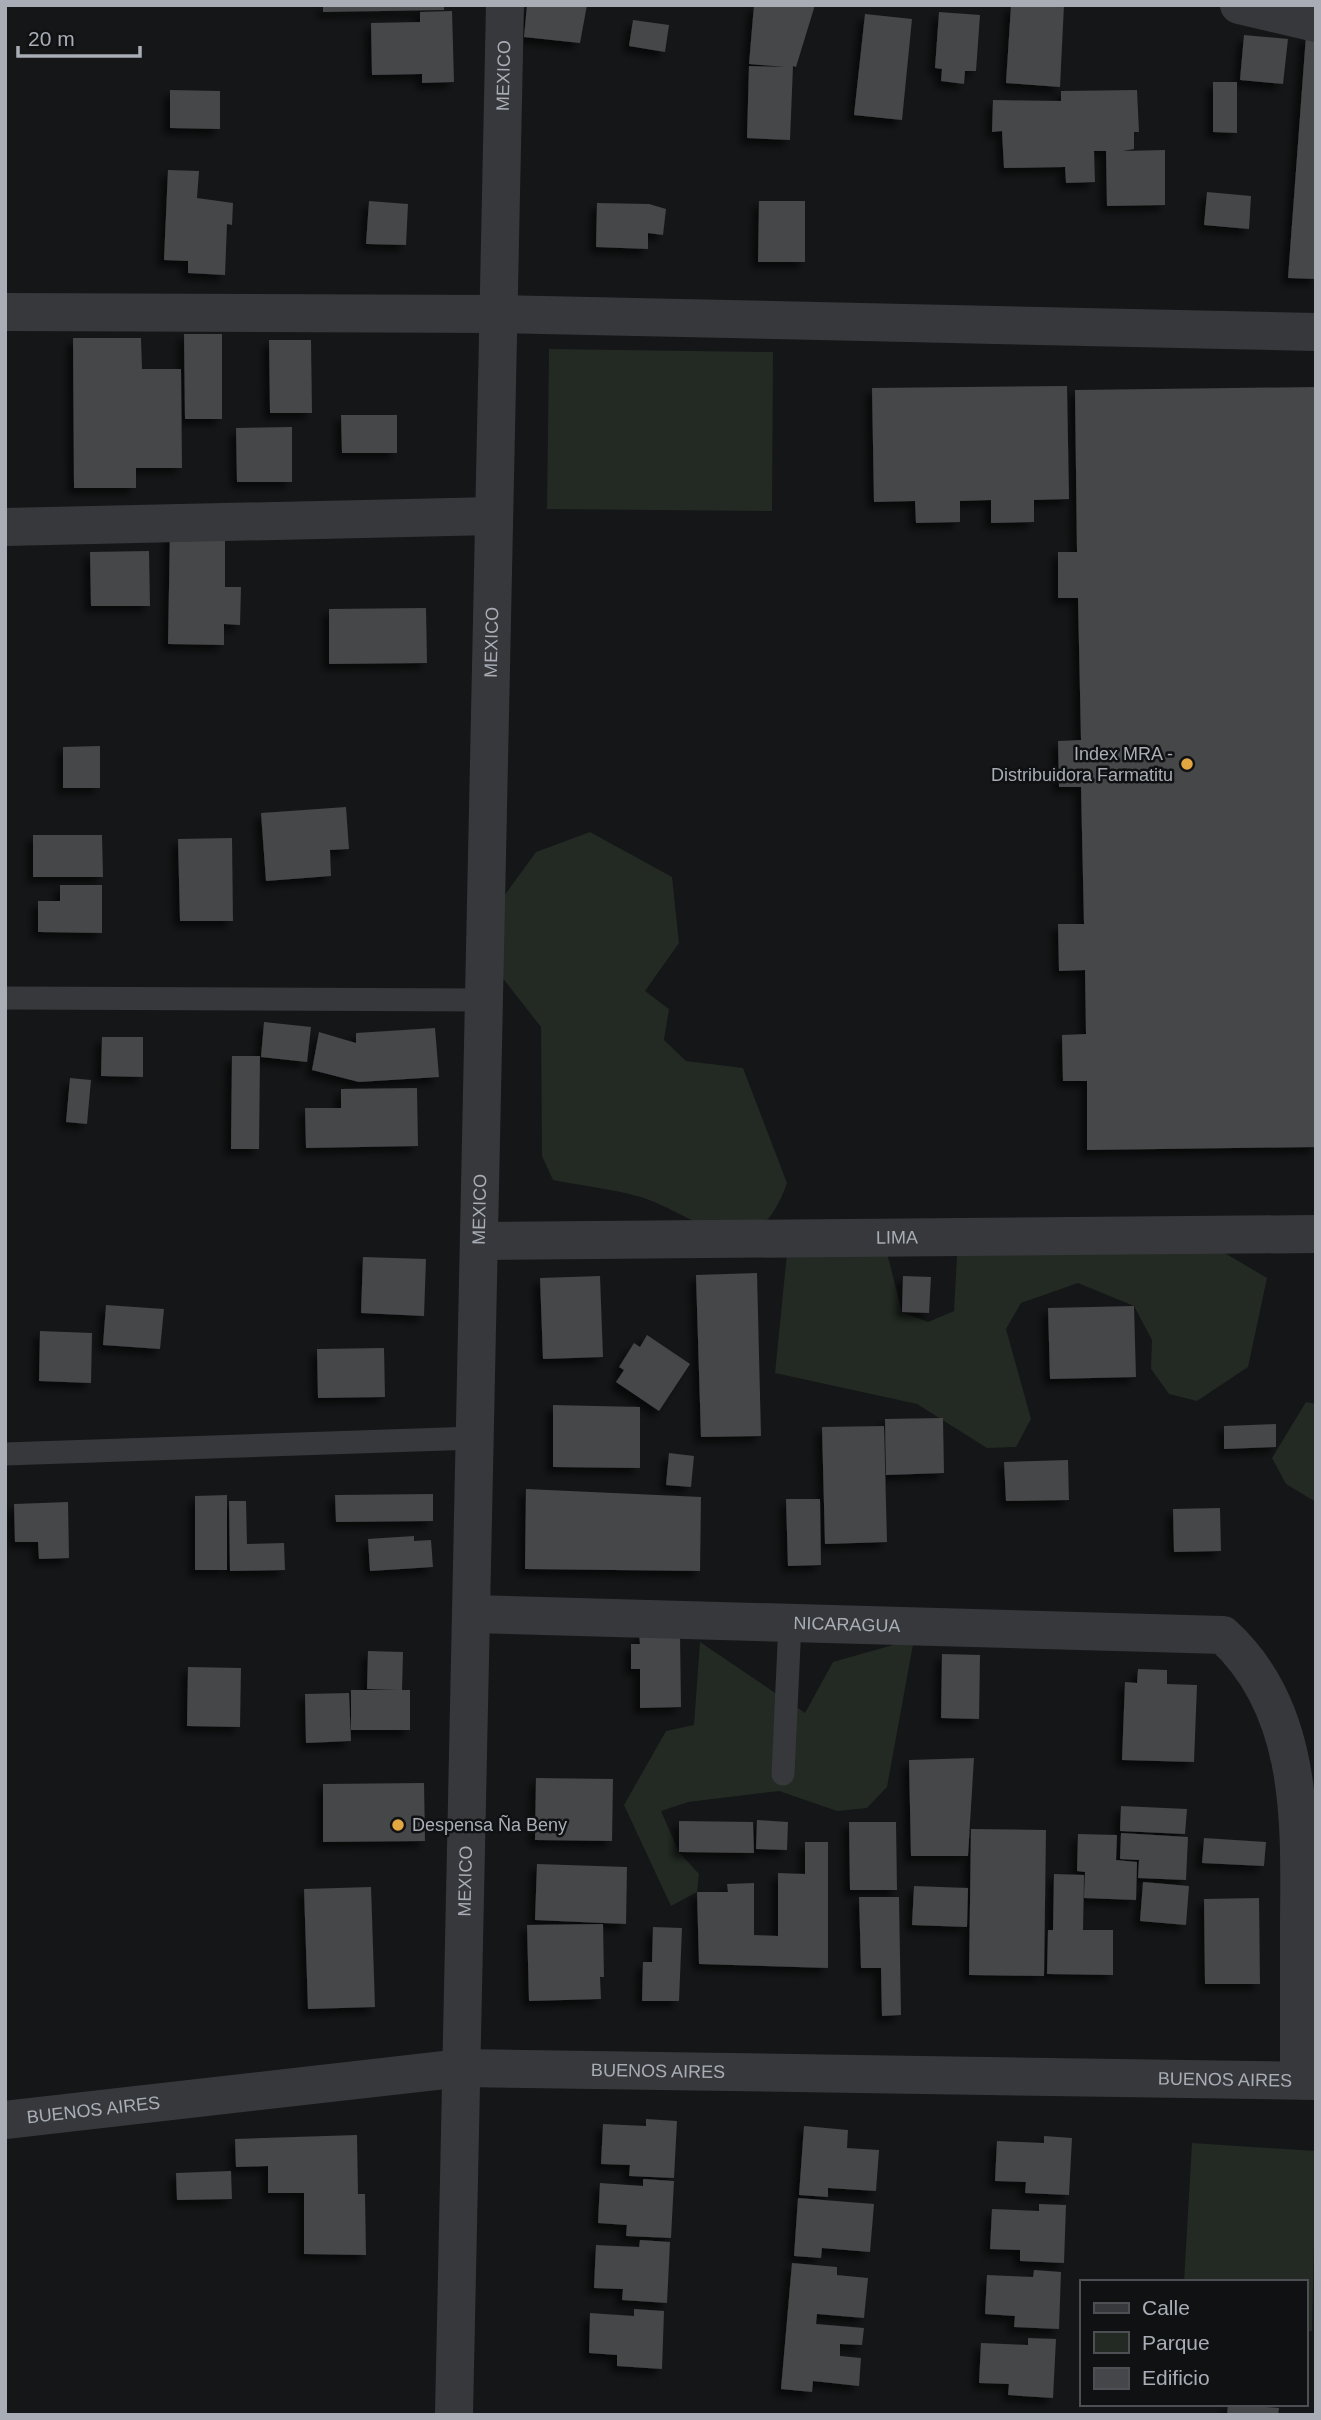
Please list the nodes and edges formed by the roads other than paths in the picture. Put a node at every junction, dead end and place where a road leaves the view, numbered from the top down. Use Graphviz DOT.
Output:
graph roads {
  1 [pos="505,5"];
  2 [pos="1239,5"];
  3 [pos="1316,23"];
  4 [pos="5,312"];
  5 [pos="498,314"];
  6 [pos="1316,332"];
  7 [pos="494,516"];
  8 [pos="5,527"];
  9 [pos="5,998"];
  10 [pos="484,1000"];
  11 [pos="1316,1234"];
  12 [pos="479,1241"];
  13 [pos="475,1438"];
  14 [pos="5,1454"];
  15 [pos="471,1614"];
  16 [pos="790,1623"];
  17 [pos="783,1774"];
  18 [pos="462,2068"];
  19 [pos="1307,2080"];
  20 [pos="5,2120"];
  21 [pos="454,2415"];
  1 -- 5 [label="street, MEXICO"];
  2 -- 3 [label="street"];
  4 -- 5 [label="street"];
  5 -- 6 [label="street"];
  5 -- 7 [label="street, MEXICO"];
  7 -- 8 [label="street"];
  7 -- 10 [label="street, MEXICO"];
  9 -- 10 [label="lane"];
  10 -- 12 [label="street, MEXICO"];
  11 -- 12 [label="street, LIMA"];
  12 -- 13 [label="street, MEXICO"];
  13 -- 14 [label="lane"];
  13 -- 15 [label="street, MEXICO"];
  15 -- 16 [label="street, NICARAGUA"];
  15 -- 18 [label="street, MEXICO"];
  16 -- 17 [label="lane"];
  16 -- 19 [label="street, NICARAGUA"];
  18 -- 19 [label="street, BUENOS AIRES"];
  18 -- 20 [label="street, BUENOS AIRES"];
  18 -- 21 [label="street, MEXICO"];
}
